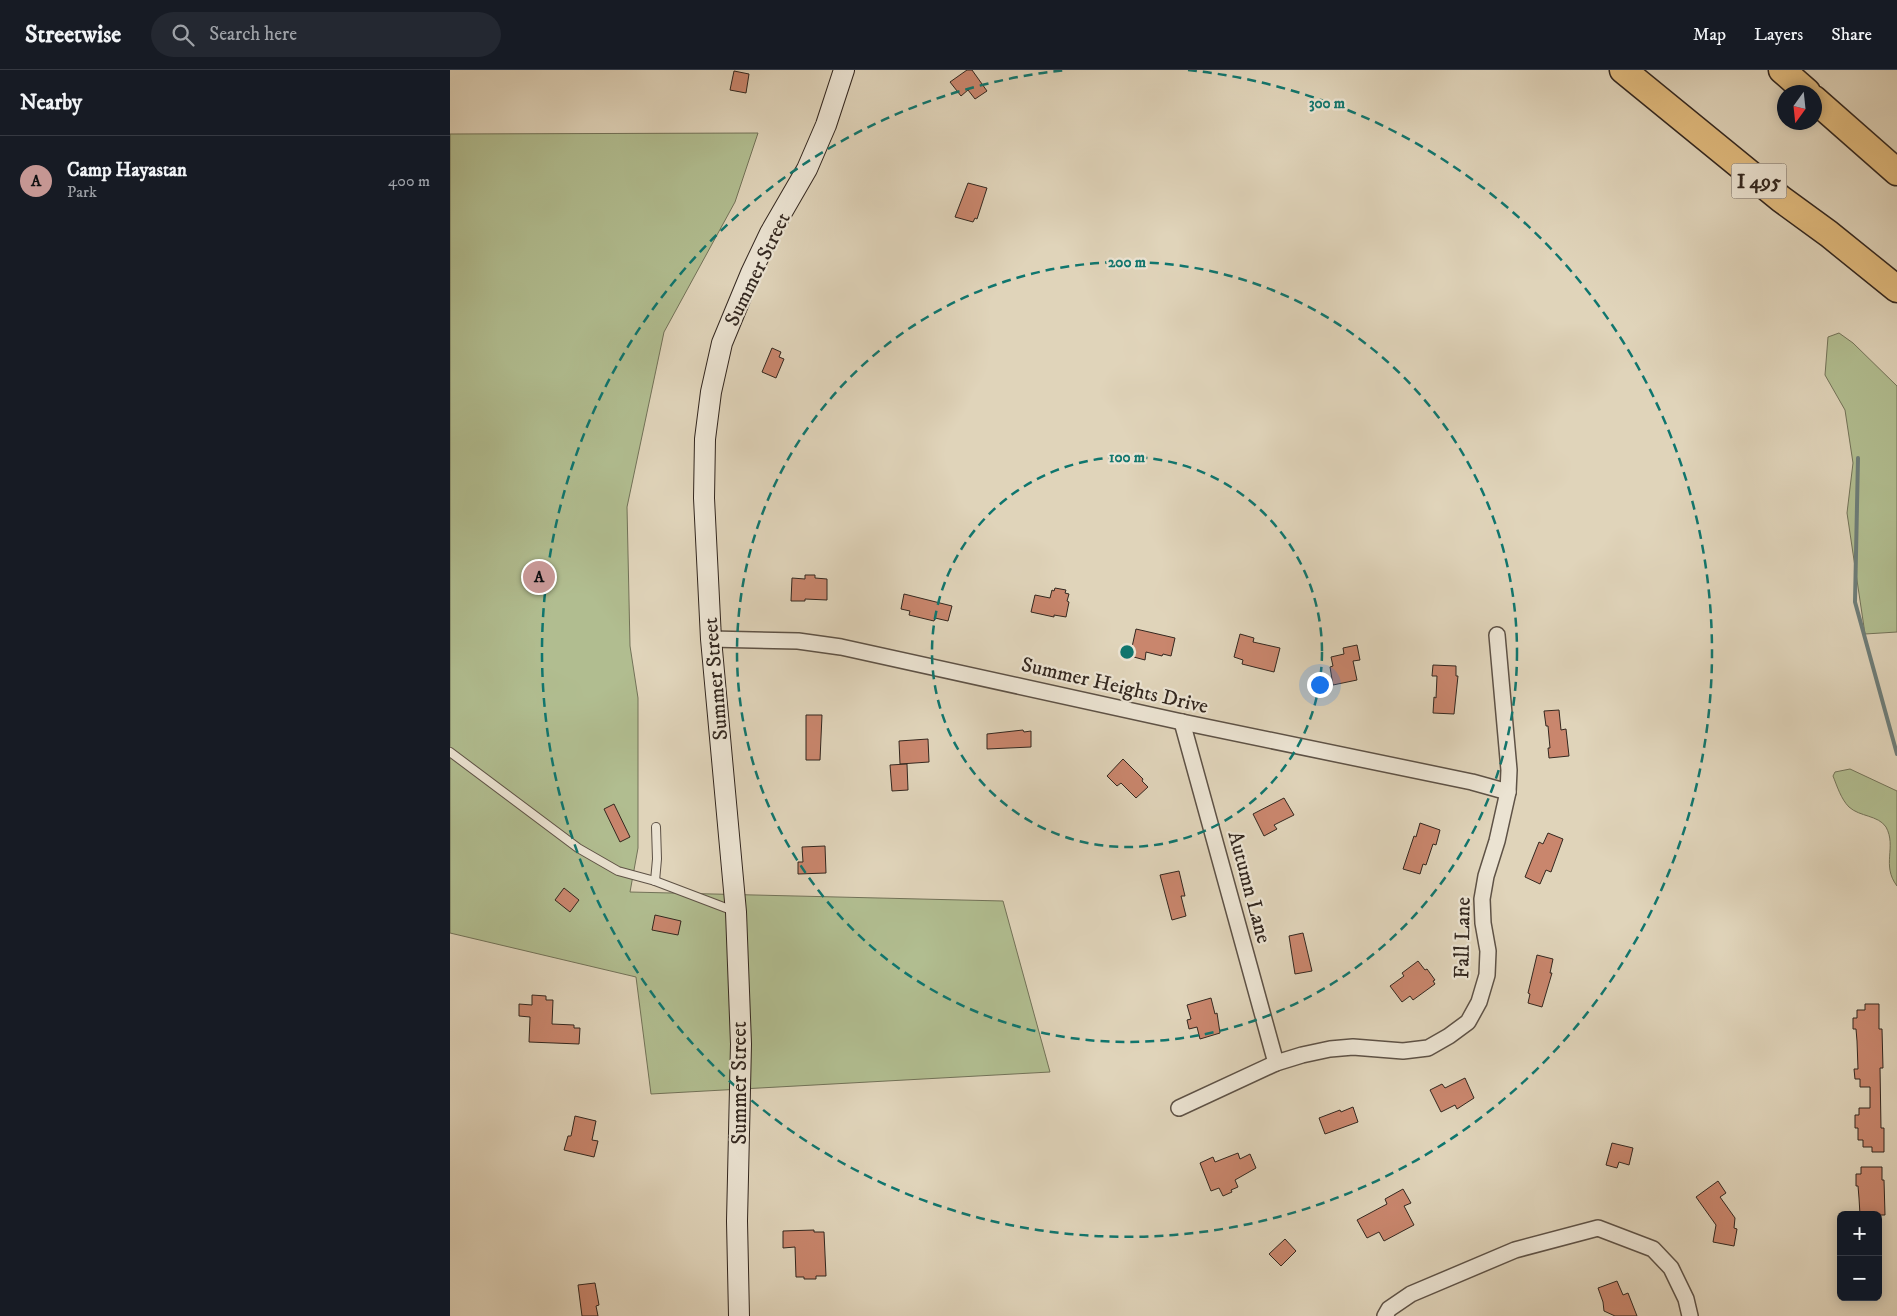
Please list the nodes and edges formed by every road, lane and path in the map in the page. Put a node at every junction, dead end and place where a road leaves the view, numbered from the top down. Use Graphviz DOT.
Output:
graph roads {
  1 [pos="844,70"];
  2 [pos="1623,70"];
  3 [pos="1782,70"];
  4 [pos="1799,85"];
  5 [pos="1822,106"];
  6 [pos="1897,172"];
  7 [pos="1897,289"];
  8 [pos="1497,635"];
  9 [pos="711,639"];
  10 [pos="1182,722"];
  11 [pos="450,752"];
  12 [pos="1508,792"];
  13 [pos="656,827"];
  14 [pos="655,881"];
  15 [pos="736,912"];
  16 [pos="1276,1063"];
  17 [pos="1179,1108"];
  18 [pos="738,1316"];
  19 [pos="1385,1316"];
  20 [pos="1690,1316"];
  1 -- 9 [label="main road, Summer Street"];
  2 -- 7 [label="highway, I 495"];
  3 -- 4 [label="highway"];
  5 -- 6 [label="highway"];
  8 -- 12 [label="street, Fall Lane"];
  9 -- 10 [label="street, Summer Heights Drive"];
  9 -- 15 [label="main road, Summer Street"];
  10 -- 12 [label="street, Summer Heights Drive"];
  10 -- 16 [label="street, Autumn Lane"];
  11 -- 14 [label="lane"];
  12 -- 16 [label="street, Fall Lane"];
  13 -- 14 [label="lane"];
  14 -- 15 [label="lane"];
  15 -- 18 [label="main road, Summer Street"];
  16 -- 17 [label="street, Fall Lane"];
  19 -- 20 [label="street"];
}
